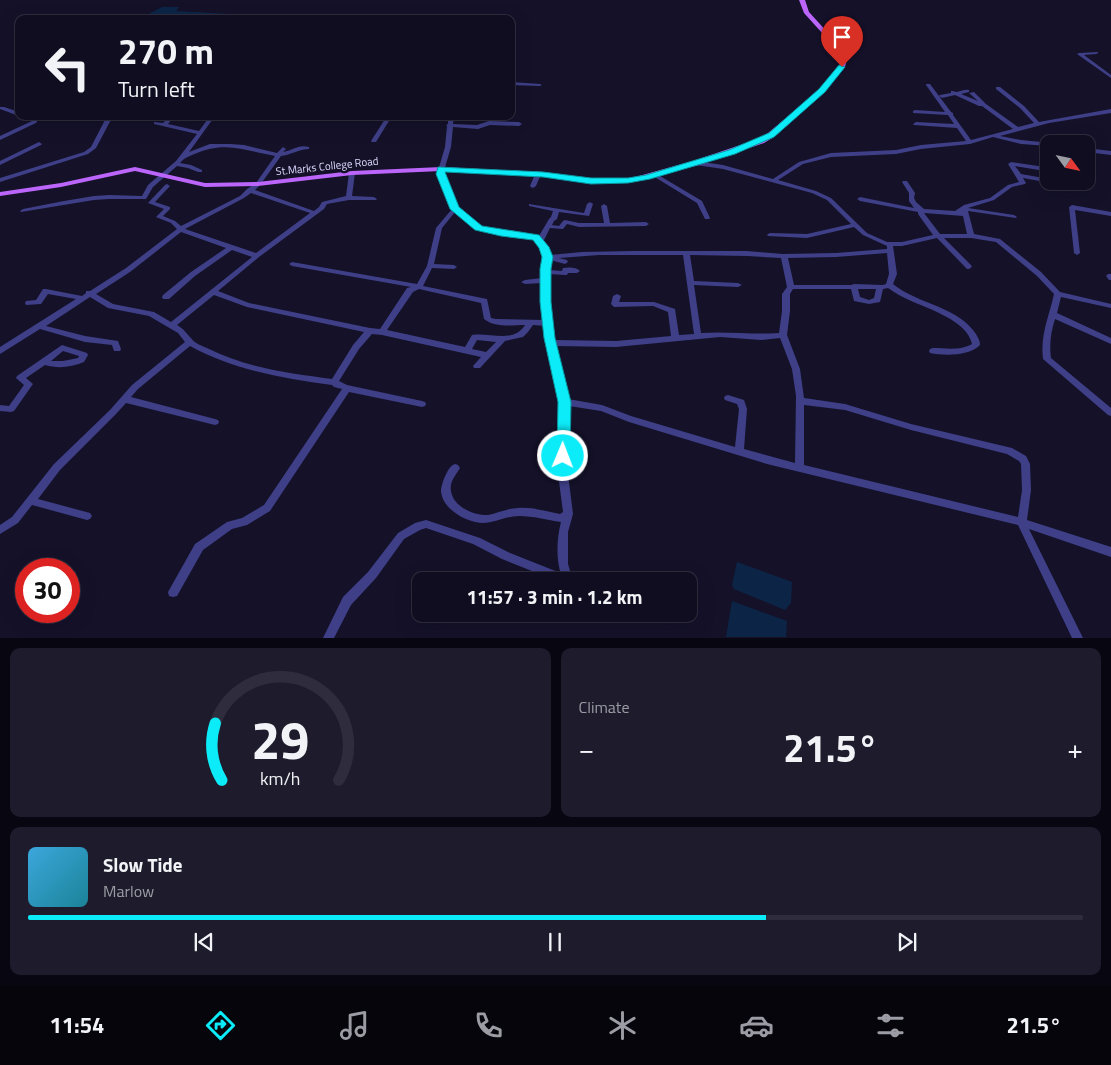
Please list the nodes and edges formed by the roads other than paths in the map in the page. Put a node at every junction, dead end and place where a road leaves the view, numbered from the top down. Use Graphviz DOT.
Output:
graph roads {
  1 [pos="802,0"];
  2 [pos="1096,53"];
  3 [pos="1111,77"];
  4 [pos="515,83"];
  5 [pos="540,85"];
  6 [pos="928,85"];
  7 [pos="998,88"];
  8 [pos="954,93"];
  9 [pos="942,96"];
  10 [pos="2,108"];
  11 [pos="988,108"];
  12 [pos="1111,111"];
  13 [pos="915,112"];
  14 [pos="15,113"];
  15 [pos="951,114"];
  16 [pos="35,120"];
  17 [pos="108,120"];
  18 [pos="170,120"];
  19 [pos="210,120"];
  20 [pos="387,120"];
  21 [pos="450,120"];
  22 [pos="156,123"];
  23 [pos="165,124"];
  24 [pos="519,124"];
  25 [pos="916,124"];
  26 [pos="1038,124"];
  27 [pos="449,125"];
  28 [pos="959,126"];
  29 [pos="1017,129"];
  30 [pos="200,133"];
  31 [pos="990,136"];
  32 [pos="0,138"];
  33 [pos="374,141"];
  34 [pos="970,142"];
  35 [pos="1040,143"];
  36 [pos="39,144"];
  37 [pos="307,148"];
  38 [pos="283,149"];
  39 [pos="1095,151"];
  40 [pos="1111,153"];
  41 [pos="278,155"];
  42 [pos="182,156"];
  43 [pos="0,163"];
  44 [pos="176,164"];
  45 [pos="696,164"];
  46 [pos="1040,168"];
  47 [pos="441,169"];
  48 [pos="200,171"];
  49 [pos="352,172"];
  50 [pos="162,174"];
  51 [pos="538,174"];
  52 [pos="655,175"];
  53 [pos="1019,176"];
  54 [pos="0,180"];
  55 [pos="775,180"];
  56 [pos="1040,180"];
  57 [pos="905,182"];
  58 [pos="258,184"];
  59 [pos="167,186"];
  60 [pos="533,186"];
  61 [pos="249,190"];
  62 [pos="0,194"];
  63 [pos="349,197"];
  64 [pos="374,198"];
  65 [pos="860,199"];
  66 [pos="590,204"];
  67 [pos="531,205"];
  68 [pos="604,206"];
  69 [pos="455,209"];
  70 [pos="557,210"];
  71 [pos="23,211"];
  72 [pos="922,211"];
  73 [pos="965,212"];
  74 [pos="315,213"];
  75 [pos="1111,214"];
  76 [pos="1014,217"];
  77 [pos="707,218"];
  78 [pos="607,224"];
  79 [pos="646,224"];
  80 [pos="856,225"];
  81 [pos="548,226"];
  82 [pos="181,230"];
  83 [pos="770,235"];
  84 [pos="939,236"];
  85 [pos="972,236"];
  86 [pos="540,241"];
  87 [pos="231,247"];
  88 [pos="891,248"];
  89 [pos="686,253"];
  90 [pos="1077,253"];
  91 [pos="257,256"];
  92 [pos="782,256"];
  93 [pos="547,257"];
  94 [pos="564,262"];
  95 [pos="292,264"];
  96 [pos="430,266"];
  97 [pos="454,267"];
  98 [pos="969,267"];
  99 [pos="577,271"];
  100 [pos="546,276"];
  101 [pos="525,282"];
  102 [pos="690,283"];
  103 [pos="738,285"];
  104 [pos="854,286"];
  105 [pos="889,286"];
  106 [pos="419,287"];
  107 [pos="791,287"];
  108 [pos="880,287"];
  109 [pos="213,292"];
  110 [pos="1058,294"];
  111 [pos="85,296"];
  112 [pos="617,296"];
  113 [pos="166,297"];
  114 [pos="30,303"];
  115 [pos="1111,306"];
  116 [pos="1054,315"];
  117 [pos="549,323"];
  118 [pos="530,324"];
  119 [pos="38,326"];
  120 [pos="172,326"];
  121 [pos="370,331"];
  122 [pos="382,332"];
  123 [pos="783,335"];
  124 [pos="698,337"];
  125 [pos="675,338"];
  126 [pos="502,340"];
  127 [pos="189,342"];
  128 [pos="1111,342"];
  129 [pos="550,343"];
  130 [pos="117,350"];
  131 [pos="0,351"];
  132 [pos="467,351"];
  133 [pos="933,351"];
  134 [pos="487,355"];
  135 [pos="44,362"];
  136 [pos="477,366"];
  137 [pos="334,382"];
  138 [pos="347,388"];
  139 [pos="728,398"];
  140 [pos="125,399"];
  141 [pos="800,401"];
  142 [pos="565,402"];
  143 [pos="422,404"];
  144 [pos="0,408"];
  145 [pos="1111,413"];
  146 [pos="215,422"];
  147 [pos="739,451"];
  148 [pos="455,468"];
  149 [pos="799,468"];
  150 [pos="31,502"];
  151 [pos="568,514"];
  152 [pos="87,516"];
  153 [pos="1021,522"];
  154 [pos="0,530"];
  155 [pos="1111,552"];
  156 [pos="173,592"];
  157 [pos="328,638"];
  158 [pos="1078,638"];
  1 -- 45 [label="main road, St.Marks College Road"];
  2 -- 3 [label="street"];
  4 -- 5 [label="street"];
  6 -- 15 [label="street"];
  7 -- 26 [label="street"];
  8 -- 9 [label="street"];
  8 -- 11 [label="street"];
  8 -- 11 [label="street"];
  10 -- 14 [label="street"];
  11 -- 29 [label="street"];
  12 -- 26 [label="street"];
  13 -- 15 [label="street"];
  15 -- 28 [label="street"];
  16 -- 32 [label="street"];
  17 -- 54 [label="street"];
  18 -- 23 [label="street"];
  19 -- 30 [label="street"];
  20 -- 33 [label="street"];
  21 -- 27 [label="street"];
  22 -- 23 [label="street"];
  23 -- 30 [label="street"];
  24 -- 27 [label="street"];
  25 -- 28 [label="street"];
  26 -- 29 [label="street"];
  27 -- 47 [label="street"];
  28 -- 34 [label="street"];
  29 -- 31 [label="street"];
  30 -- 42 [label="street"];
  31 -- 34 [label="street"];
  31 -- 35 [label="street"];
  34 -- 55 [label="street"];
  36 -- 43 [label="street"];
  37 -- 41 [label="street"];
  38 -- 41 [label="street"];
  39 -- 40 [label="street"];
  41 -- 42 [label="street"];
  41 -- 58 [label="street"];
  42 -- 44 [label="street"];
  44 -- 48 [label="street"];
  44 -- 50 [label="street"];
  45 -- 52 [label="main road, St.Marks College Road"];
  45 -- 55 [label="street"];
  46 -- 53 [label="street"];
  47 -- 49 [label="main road, St.Marks College Road"];
  47 -- 51 [label="main road, St.Marks College Road"];
  47 -- 69 [label="street"];
  49 -- 58 [label="main road, St.Marks College Road"];
  49 -- 63 [label="street"];
  50 -- 58 [label="main road, St.Marks College Road"];
  50 -- 62 [label="main road, St.Marks College Road"];
  50 -- 71 [label="street"];
  51 -- 52 [label="main road, St.Marks College Road"];
  51 -- 60 [label="street"];
  52 -- 77 [label="street"];
  53 -- 56 [label="street"];
  53 -- 73 [label="street"];
  55 -- 80 [label="street"];
  57 -- 72 [label="street"];
  58 -- 61 [label="street"];
  59 -- 82 [label="street"];
  61 -- 74 [label="street"];
  61 -- 82 [label="street"];
  63 -- 64 [label="street"];
  63 -- 74 [label="street"];
  65 -- 72 [label="street"];
  66 -- 70 [label="street"];
  67 -- 70 [label="street"];
  68 -- 78 [label="street"];
  69 -- 86 [label="street"];
  69 -- 96 [label="street"];
  70 -- 81 [label="street"];
  72 -- 73 [label="street"];
  72 -- 84 [label="street"];
  73 -- 76 [label="street"];
  73 -- 85 [label="street"];
  74 -- 91 [label="street"];
  75 -- 90 [label="street"];
  78 -- 79 [label="street"];
  78 -- 81 [label="street"];
  80 -- 83 [label="street"];
  80 -- 88 [label="street"];
  81 -- 86 [label="street"];
  82 -- 87 [label="street"];
  82 -- 111 [label="street"];
  84 -- 85 [label="street"];
  84 -- 88 [label="street"];
  84 -- 98 [label="street"];
  85 -- 110 [label="street"];
  86 -- 93 [label="street"];
  87 -- 91 [label="street"];
  87 -- 113 [label="street"];
  88 -- 92 [label="street"];
  88 -- 105 [label="street"];
  89 -- 92 [label="street"];
  89 -- 93 [label="street"];
  89 -- 102 [label="street"];
  91 -- 109 [label="street"];
  92 -- 107 [label="street"];
  93 -- 94 [label="street"];
  93 -- 100 [label="street"];
  95 -- 106 [label="street"];
  96 -- 97 [label="street"];
  96 -- 106 [label="street"];
  99 -- 100 [label="street"];
  100 -- 101 [label="street"];
  100 -- 117 [label="street"];
  102 -- 103 [label="street"];
  102 -- 124 [label="street"];
  104 -- 107 [label="street"];
  104 -- 108 [label="street"];
  104 -- 108 [label="street"];
  105 -- 108 [label="street"];
  105 -- 133 [label="street"];
  106 -- 118 [label="street"];
  106 -- 122 [label="street"];
  107 -- 123 [label="street"];
  109 -- 120 [label="street"];
  109 -- 121 [label="street"];
  110 -- 115 [label="street"];
  110 -- 116 [label="street"];
  111 -- 114 [label="street"];
  111 -- 119 [label="street"];
  111 -- 120 [label="street"];
  112 -- 125 [label="street"];
  116 -- 128 [label="street"];
  116 -- 145 [label="street"];
  117 -- 118 [label="street"];
  117 -- 129 [label="street"];
  118 -- 126 [label="street"];
  119 -- 130 [label="street"];
  119 -- 131 [label="street"];
  120 -- 127 [label="street"];
  121 -- 122 [label="street"];
  121 -- 137 [label="street"];
  122 -- 132 [label="street"];
  123 -- 124 [label="street"];
  123 -- 141 [label="street"];
  124 -- 125 [label="street"];
  125 -- 129 [label="street"];
  126 -- 132 [label="street"];
  126 -- 134 [label="street"];
  127 -- 137 [label="street"];
  127 -- 140 [label="street"];
  129 -- 142 [label="street"];
  132 -- 134 [label="street"];
  134 -- 136 [label="street"];
  135 -- 144 [label="street"];
  137 -- 138 [label="street"];
  138 -- 143 [label="street"];
  138 -- 156 [label="street"];
  139 -- 147 [label="street"];
  140 -- 146 [label="street"];
  140 -- 150 [label="street"];
  141 -- 149 [label="street"];
  141 -- 153 [label="street"];
  142 -- 147 [label="street"];
  142 -- 151 [label="street"];
  147 -- 149 [label="street"];
  148 -- 151 [label="street"];
  149 -- 153 [label="street"];
  150 -- 152 [label="street"];
  150 -- 154 [label="street"];
  151 -- 157 [label="street"];
  153 -- 155 [label="street"];
  153 -- 158 [label="street"];
}
